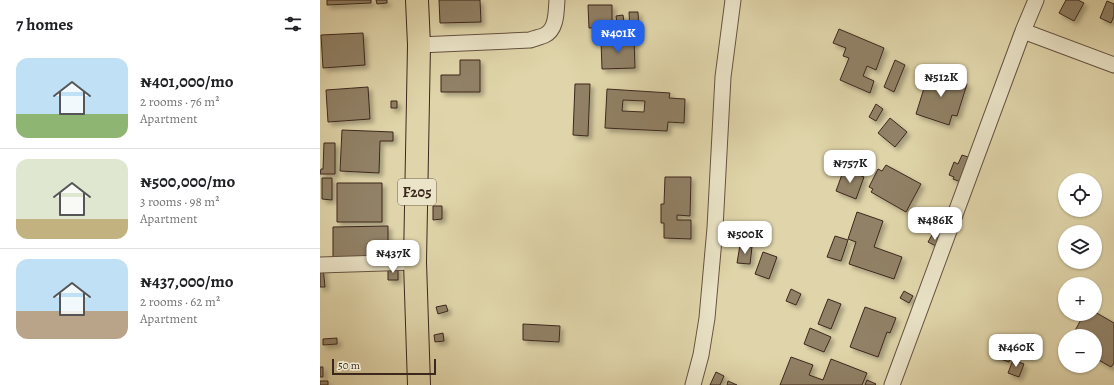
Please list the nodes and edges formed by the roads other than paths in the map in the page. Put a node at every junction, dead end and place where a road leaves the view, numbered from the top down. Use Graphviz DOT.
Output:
graph roads {
  1 [pos="417,0"];
  2 [pos="557,0"];
  3 [pos="733,0"];
  4 [pos="1036,0"];
  5 [pos="1023,31"];
  6 [pos="419,45"];
  7 [pos="1114,65"];
  8 [pos="415,262"];
  9 [pos="320,265"];
  10 [pos="419,385"];
  11 [pos="693,385"];
  12 [pos="892,385"];
  1 -- 6 [label="main road, F205"];
  2 -- 6 [label="street"];
  3 -- 11 [label="street"];
  4 -- 5 [label="street"];
  5 -- 7 [label="street"];
  5 -- 12 [label="street"];
  6 -- 8 [label="main road, F205"];
  8 -- 9 [label="street"];
  8 -- 10 [label="main road, F205"];
}
